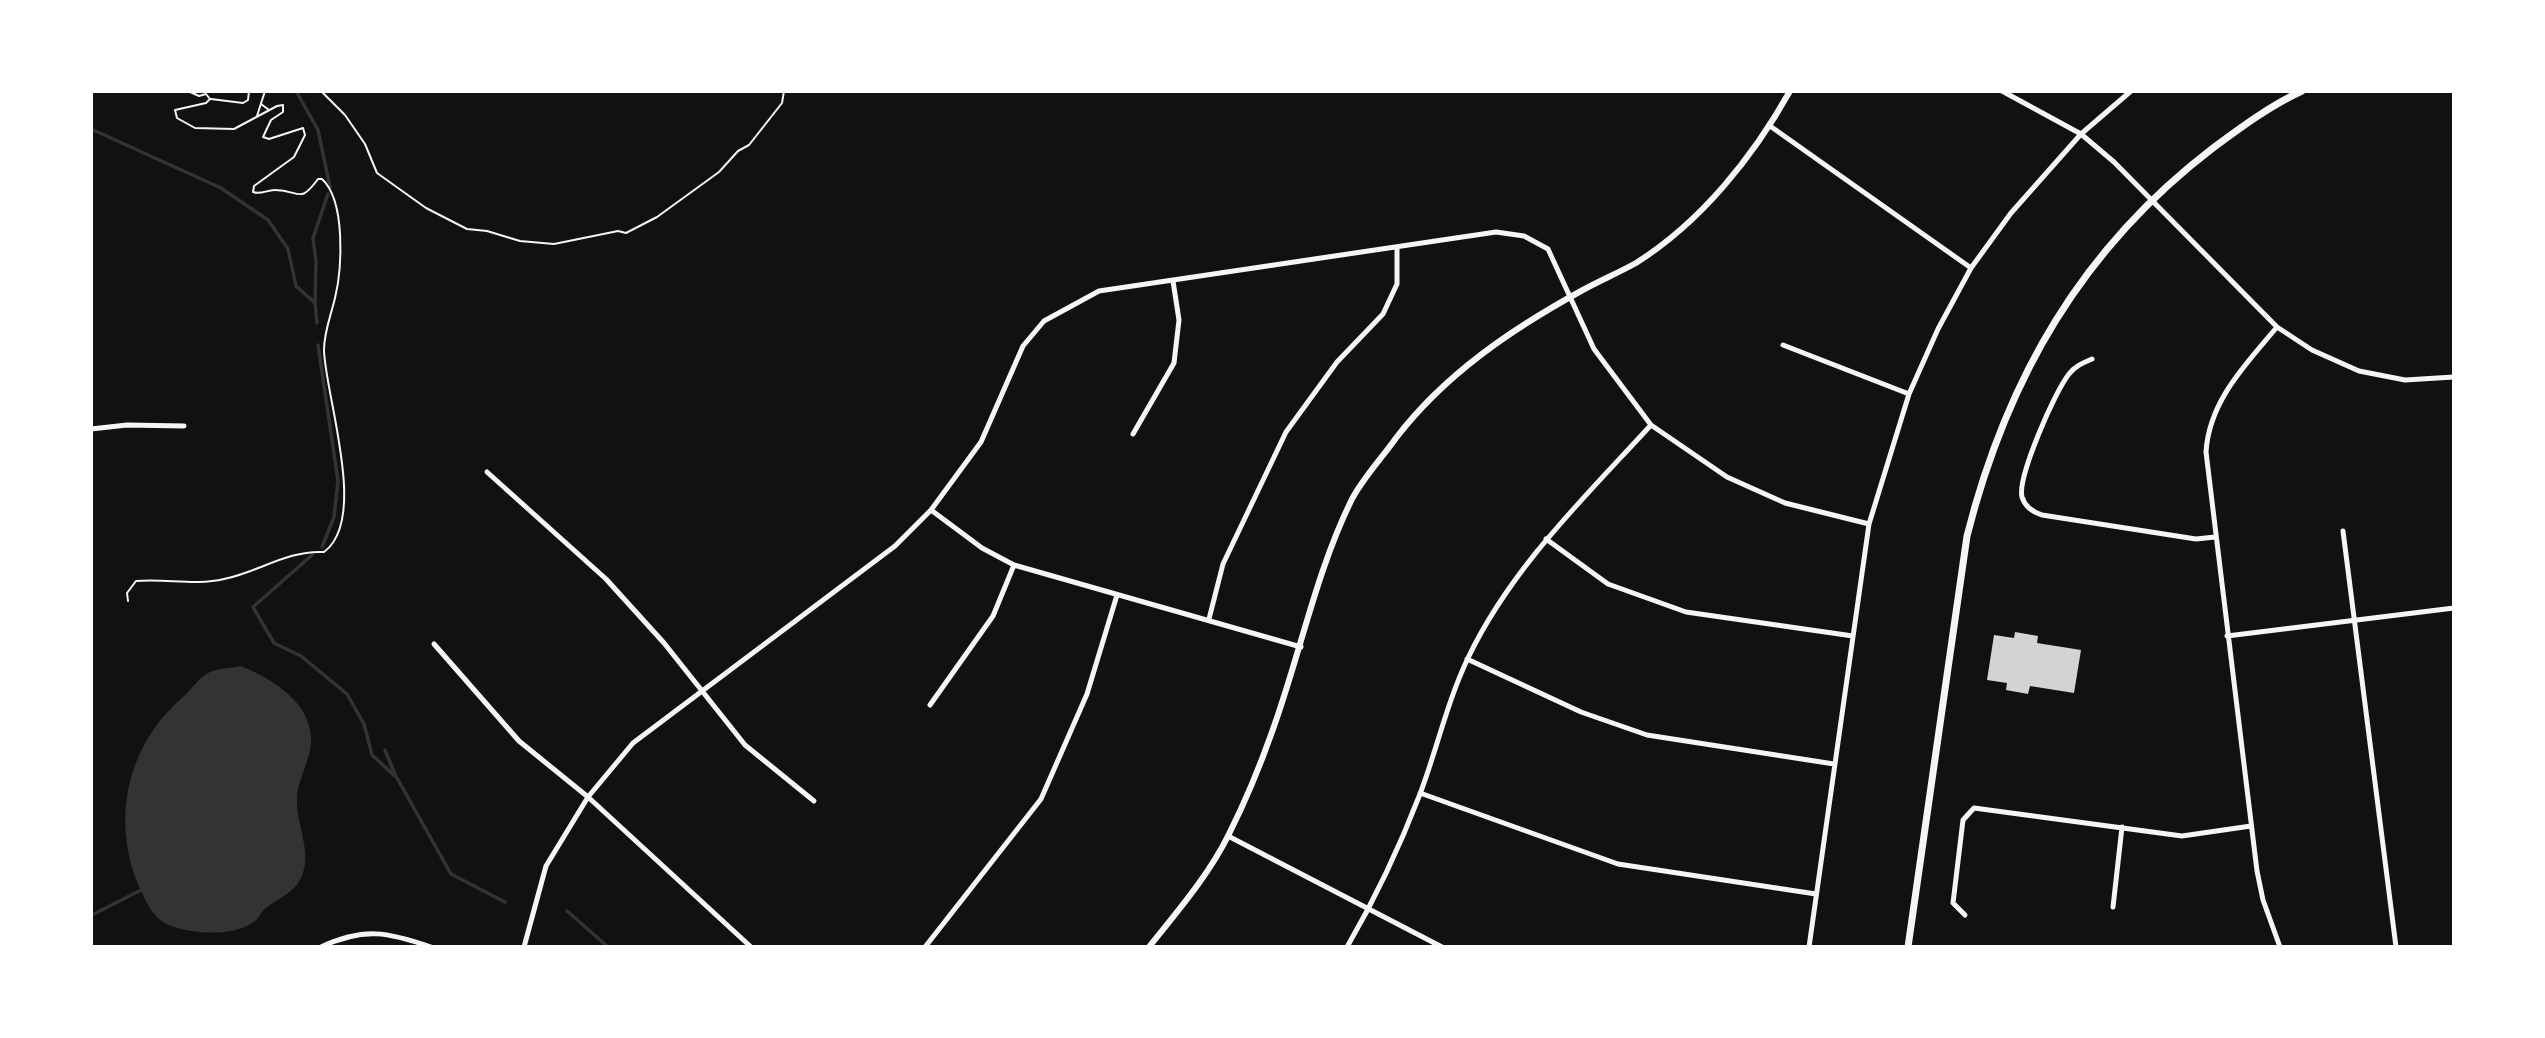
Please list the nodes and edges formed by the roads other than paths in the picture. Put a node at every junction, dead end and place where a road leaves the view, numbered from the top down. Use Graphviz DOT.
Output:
graph roads {
  1 [pos="1790,91"];
  2 [pos="2002,91"];
  3 [pos="2131,91"];
  4 [pos="2302,91"];
  5 [pos="1770,126"];
  6 [pos="2081,134"];
  7 [pos="2153,199"];
  8 [pos="1397,249"];
  9 [pos="1971,268"];
  10 [pos="1173,281"];
  11 [pos="1571,296"];
  12 [pos="2277,327"];
  13 [pos="1783,345"];
  14 [pos="2092,359"];
  15 [pos="2454,377"];
  16 [pos="1909,394"];
  17 [pos="1651,425"];
  18 [pos="184,426"];
  19 [pos="91,429"];
  20 [pos="1133,434"];
  21 [pos="487,472"];
  22 [pos="931,510"];
  23 [pos="1869,524"];
  24 [pos="2343,531"];
  25 [pos="2215,537"];
  26 [pos="1546,539"];
  27 [pos="1014,565"];
  28 [pos="1117,595"];
  29 [pos="2454,608"];
  30 [pos="1209,619"];
  31 [pos="2355,620"];
  32 [pos="1853,636"];
  33 [pos="2227,636"];
  34 [pos="434,644"];
  35 [pos="1301,647"];
  36 [pos="1467,659"];
  37 [pos="701,690"];
  38 [pos="930,705"];
  39 [pos="1834,764"];
  40 [pos="1420,793"];
  41 [pos="588,797"];
  42 [pos="814,801"];
  43 [pos="2251,826"];
  44 [pos="2122,827"];
  45 [pos="1228,836"];
  46 [pos="1816,894"];
  47 [pos="2113,907"];
  48 [pos="1369,910"];
  49 [pos="1965,915"];
  50 [pos="321,947"];
  51 [pos="431,947"];
  52 [pos="524,947"];
  53 [pos="751,947"];
  54 [pos="925,947"];
  55 [pos="1149,947"];
  56 [pos="1347,947"];
  57 [pos="1442,947"];
  58 [pos="1809,947"];
  59 [pos="1908,947"];
  60 [pos="2280,947"];
  61 [pos="2396,947"];
  1 -- 5 [label="street"];
  2 -- 6 [label="street"];
  3 -- 6 [label="street"];
  4 -- 7 [label="main road"];
  5 -- 9 [label="street"];
  5 -- 11 [label="street"];
  6 -- 7 [label="street"];
  6 -- 9 [label="street"];
  7 -- 12 [label="street"];
  7 -- 59 [label="main road"];
  8 -- 10 [label="street"];
  8 -- 11 [label="street"];
  8 -- 30 [label="street"];
  9 -- 16 [label="street"];
  10 -- 20 [label="street"];
  10 -- 22 [label="street"];
  11 -- 17 [label="street"];
  11 -- 35 [label="street"];
  12 -- 15 [label="street"];
  12 -- 25 [label="street"];
  13 -- 16 [label="street"];
  14 -- 25 [label="street"];
  16 -- 23 [label="street"];
  17 -- 23 [label="street"];
  17 -- 26 [label="street"];
  18 -- 19 [label="street"];
  21 -- 37 [label="street"];
  22 -- 27 [label="street"];
  22 -- 37 [label="street"];
  23 -- 32 [label="street"];
  24 -- 31 [label="street"];
  25 -- 33 [label="street"];
  26 -- 32 [label="street"];
  26 -- 36 [label="street"];
  27 -- 28 [label="street"];
  27 -- 38 [label="street"];
  28 -- 30 [label="street"];
  28 -- 54 [label="street"];
  29 -- 31 [label="street"];
  30 -- 35 [label="street"];
  31 -- 33 [label="street"];
  31 -- 61 [label="street"];
  32 -- 39 [label="street"];
  33 -- 43 [label="street"];
  34 -- 41 [label="street"];
  35 -- 45 [label="street"];
  36 -- 39 [label="street"];
  36 -- 40 [label="street"];
  37 -- 41 [label="street"];
  37 -- 42 [label="street"];
  39 -- 46 [label="street"];
  40 -- 46 [label="street"];
  40 -- 48 [label="street"];
  41 -- 52 [label="street"];
  41 -- 53 [label="street"];
  43 -- 44 [label="street"];
  43 -- 60 [label="street"];
  44 -- 47 [label="street"];
  44 -- 49 [label="street"];
  45 -- 48 [label="street"];
  45 -- 55 [label="street"];
  46 -- 58 [label="street"];
  48 -- 56 [label="street"];
  48 -- 57 [label="street"];
  50 -- 51 [label="street"];
}
